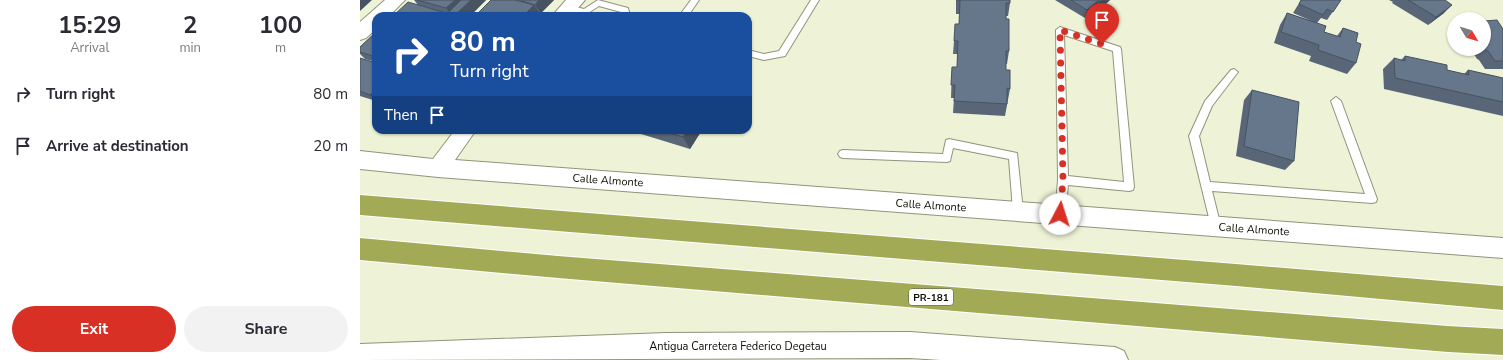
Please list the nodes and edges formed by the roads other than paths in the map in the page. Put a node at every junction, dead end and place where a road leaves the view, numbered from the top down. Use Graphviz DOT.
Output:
graph roads {
  1 [pos="396,0"];
  2 [pos="695,0"];
  3 [pos="815,0"];
  4 [pos="575,10"];
  5 [pos="382,12"];
  6 [pos="625,12"];
  7 [pos="686,12"];
  8 [pos="372,22"];
  9 [pos="360,33"];
  10 [pos="752,54"];
  11 [pos="1234,72"];
  12 [pos="1336,101"];
  13 [pos="463,134"];
  14 [pos="843,154"];
  15 [pos="360,160"];
  16 [pos="438,168"];
  17 [pos="1063,180"];
  18 [pos="1207,186"];
  19 [pos="360,205"];
  20 [pos="1018,211"];
  21 [pos="1060,214"];
  22 [pos="1216,227"];
  23 [pos="1503,248"];
  24 [pos="360,249"];
  25 [pos="1503,298"];
  26 [pos="1503,342"];
  27 [pos="665,353"];
  28 [pos="979,355"];
  29 [pos="360,358"];
  30 [pos="1115,360"];
  1 -- 5 [label="street"];
  2 -- 7 [label="lane"];
  3 -- 10 [label="lane"];
  4 -- 6 [label="lane"];
  8 -- 9 [label="street"];
  11 -- 18 [label="lane"];
  12 -- 18 [label="lane"];
  13 -- 16 [label="street"];
  14 -- 20 [label="lane"];
  15 -- 16 [label="street, Calle Almonte"];
  16 -- 20 [label="street, Calle Almonte"];
  17 -- 17 [label="lane"];
  17 -- 21 [label="lane"];
  18 -- 22 [label="lane"];
  19 -- 25 [label="highway"];
  20 -- 21 [label="street, Calle Almonte"];
  21 -- 22 [label="street, Calle Almonte"];
  22 -- 23 [label="street, Calle Almonte"];
  24 -- 26 [label="highway, PR-181"];
  27 -- 28 [label="street, Antigua Carretera Federico Degetau"];
  27 -- 29 [label="street, Antigua Carretera Federico Degetau"];
  28 -- 30 [label="street, Antigua Carretera Federico Degetau"];
}
